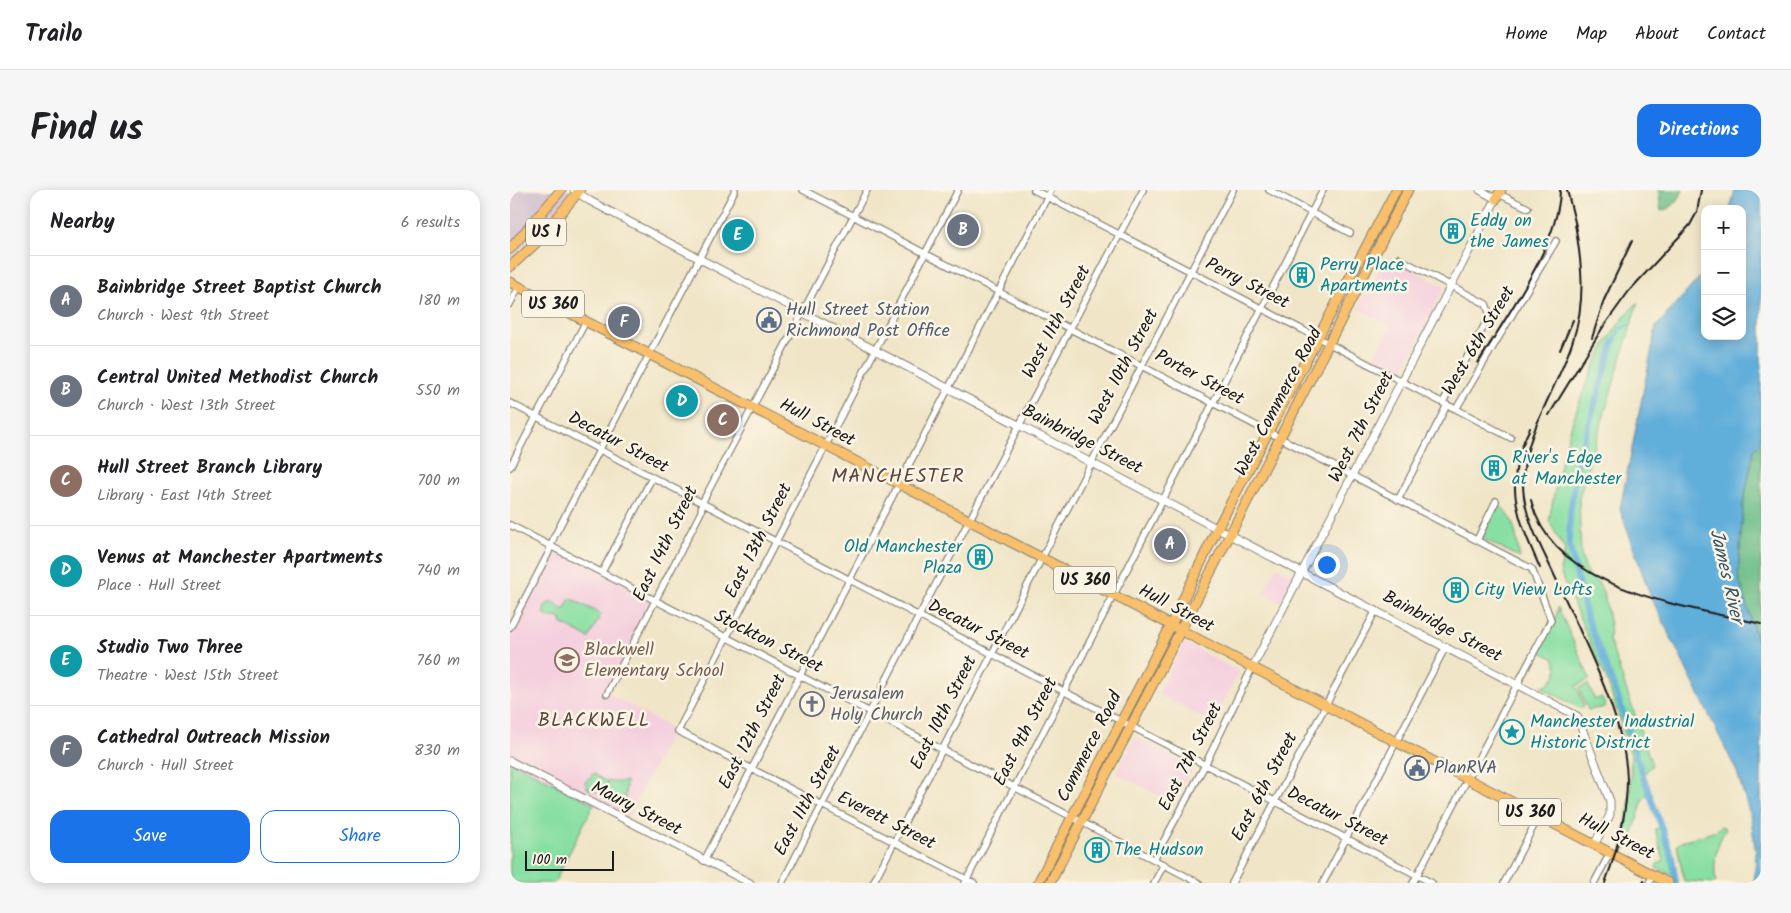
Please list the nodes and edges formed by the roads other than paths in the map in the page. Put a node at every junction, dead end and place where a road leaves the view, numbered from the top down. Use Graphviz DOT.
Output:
graph roads {
  1 [pos="561,190"];
  2 [pos="735,190"];
  3 [pos="802,190"];
  4 [pos="867,190"];
  5 [pos="958,190"];
  6 [pos="1034,190"];
  7 [pos="1051,190"];
  8 [pos="1142,190"];
  9 [pos="1233,190"];
  10 [pos="1269,190"];
  11 [pos="1323,190"];
  12 [pos="1396,190"];
  13 [pos="1408,190"];
  14 [pos="1480,190"];
  15 [pos="578,191"];
  16 [pos="1499,194"];
  17 [pos="1048,197"];
  18 [pos="1528,208"];
  19 [pos="1312,213"];
  20 [pos="853,217"];
  21 [pos="1350,233"];
  22 [pos="1120,235"];
  23 [pos="1556,241"];
  24 [pos="510,249"];
  25 [pos="925,254"];
  26 [pos="1398,258"];
  27 [pos="700,259"];
  28 [pos="510,267"];
  29 [pos="1191,272"];
  30 [pos="510,282"];
  31 [pos="1449,285"];
  32 [pos="519,286"];
  33 [pos="999,291"];
  34 [pos="510,304"];
  35 [pos="1261,309"];
  36 [pos="803,312"];
  37 [pos="586,321"];
  38 [pos="1070,328"];
  39 [pos="1319,337"];
  40 [pos="1329,343"];
  41 [pos="875,350"];
  42 [pos="650,354"];
  43 [pos="1142,366"];
  44 [pos="1403,380"];
  45 [pos="949,388"];
  46 [pos="1213,402"];
  47 [pos="510,403"];
  48 [pos="1445,404"];
  49 [pos="753,408"];
  50 [pos="1456,409"];
  51 [pos="536,417"];
  52 [pos="1020,425"];
  53 [pos="1269,434"];
  54 [pos="1511,438"];
  55 [pos="1278,439"];
  56 [pos="825,446"];
  57 [pos="599,450"];
  58 [pos="1092,462"];
  59 [pos="510,466"];
  60 [pos="1353,477"];
  61 [pos="652,478"];
  62 [pos="898,484"];
  63 [pos="1163,499"];
  64 [pos="1398,500"];
  65 [pos="1496,501"];
  66 [pos="702,503"];
  67 [pos="970,520"];
  68 [pos="510,525"];
  69 [pos="1218,527"];
  70 [pos="1229,534"];
  71 [pos="1477,540"];
  72 [pos="776,542"];
  73 [pos="551,545"];
  74 [pos="1043,558"];
  75 [pos="602,572"];
  76 [pos="1303,573"];
  77 [pos="849,579"];
  78 [pos="1114,595"];
  79 [pos="655,600"];
  80 [pos="1376,610"];
  81 [pos="919,616"];
  82 [pos="1171,625"];
  83 [pos="510,627"];
  84 [pos="1181,630"];
  85 [pos="726,637"];
  86 [pos="1446,646"];
  87 [pos="992,654"];
  88 [pos="1252,668"];
  89 [pos="800,674"];
  90 [pos="1518,684"];
  91 [pos="1064,691"];
  92 [pos="607,694"];
  93 [pos="1324,706"];
  94 [pos="872,712"];
  95 [pos="1122,721"];
  96 [pos="1131,726"];
  97 [pos="678,731"];
  98 [pos="1396,742"];
  99 [pos="943,749"];
  100 [pos="510,761"];
  101 [pos="1205,765"];
  102 [pos="751,768"];
  103 [pos="1467,779"];
  104 [pos="1015,786"];
  105 [pos="1274,801"];
  106 [pos="822,806"];
  107 [pos="1073,816"];
  108 [pos="1539,816"];
  109 [pos="1082,821"];
  110 [pos="1346,838"];
  111 [pos="893,842"];
  112 [pos="1594,844"];
  113 [pos="1610,853"];
  114 [pos="1154,859"];
  115 [pos="704,861"];
  116 [pos="1164,864"];
  117 [pos="1416,875"];
  118 [pos="1651,879"];
  119 [pos="966,881"];
  120 [pos="1666,882"];
  121 [pos="750,883"];
  122 [pos="782,883"];
  123 [pos="873,883"];
  124 [pos="974,883"];
  125 [pos="1038,883"];
  126 [pos="1050,883"];
  127 [pos="1154,883"];
  128 [pos="1199,883"];
  129 [pos="1232,883"];
  130 [pos="1323,883"];
  131 [pos="1412,883"];
  132 [pos="1432,883"];
  133 [pos="1504,883"];
  134 [pos="1594,883"];
  1 -- 24 [label="main road, US 1"];
  2 -- 27 [label="street"];
  3 -- 20 [label="street, Porter Street"];
  4 -- 20 [label="street, East 14th Street"];
  5 -- 25 [label="street, East 13th Street"];
  6 -- 17 [label="street, Perry Street"];
  7 -- 17 [label="street, East 12th Street"];
  8 -- 22 [label="street, West 11th Street"];
  9 -- 29 [label="street, West 10th Street"];
  10 -- 19 [label="street"];
  11 -- 19 [label="street, East 9th Street"];
  12 -- 39 [label="main road, West Commerce Road"];
  13 -- 40 [label="main road, West Commerce Road"];
  14 -- 16 [label="street"];
  15 -- 27 [label="street, Bainbridge Street"];
  15 -- 28 [label="main road, US 1"];
  16 -- 18 [label="street"];
  16 -- 31 [label="street, West 7th Street"];
  17 -- 22 [label="street, Perry Street"];
  17 -- 33 [label="street, East 12th Street"];
  19 -- 21 [label="street"];
  19 -- 35 [label="street, East 9th Street"];
  20 -- 25 [label="street, Porter Street"];
  20 -- 36 [label="street, East 14th Street"];
  22 -- 29 [label="street, Perry Street"];
  22 -- 38 [label="street, West 11th Street"];
  23 -- 50 [label="street, West 6th Street"];
  25 -- 33 [label="street, Porter Street"];
  25 -- 41 [label="street, East 13th Street"];
  26 -- 31 [label="street"];
  27 -- 36 [label="street, Bainbridge Street"];
  27 -- 42 [label="street"];
  29 -- 35 [label="street, Perry Street"];
  29 -- 43 [label="street, West 10th Street"];
  30 -- 32 [label="main road, Hull Street / US 360"];
  31 -- 44 [label="street, West 7th Street"];
  31 -- 48 [label="street"];
  32 -- 34 [label="street"];
  32 -- 37 [label="main road, Hull Street / US 360"];
  33 -- 38 [label="street, Porter Street"];
  33 -- 45 [label="street, East 12th Street"];
  35 -- 39 [label="street, Perry Street"];
  35 -- 46 [label="street, East 9th Street"];
  36 -- 41 [label="street, Bainbridge Street"];
  36 -- 49 [label="street, East 14th Street"];
  37 -- 42 [label="main road, Hull Street / US 360"];
  37 -- 51 [label="street"];
  38 -- 43 [label="street, Porter Street"];
  38 -- 52 [label="street, West 11th Street"];
  39 -- 40 [label="street, Perry Street"];
  39 -- 53 [label="main road, West Commerce Road"];
  40 -- 44 [label="street, Perry Street"];
  40 -- 55 [label="main road, West Commerce Road"];
  41 -- 45 [label="street, Bainbridge Street"];
  41 -- 56 [label="street, East 13th Street"];
  42 -- 49 [label="main road, Hull Street / US 360"];
  42 -- 57 [label="street"];
  43 -- 46 [label="street, Porter Street"];
  43 -- 58 [label="street, West 10th Street"];
  44 -- 48 [label="street, Perry Street"];
  44 -- 60 [label="street, West 7th Street"];
  45 -- 52 [label="street, Bainbridge Street"];
  45 -- 62 [label="street, East 12th Street"];
  46 -- 53 [label="street, Porter Street"];
  46 -- 63 [label="street, East 9th Street"];
  47 -- 51 [label="street, Decatur Street"];
  48 -- 50 [label="street, West 6th Street"];
  48 -- 64 [label="street, West 6th Street"];
  49 -- 56 [label="main road, Hull Street / US 360"];
  49 -- 66 [label="street, East 14th Street"];
  50 -- 54 [label="street"];
  51 -- 57 [label="street, Decatur Street"];
  51 -- 59 [label="street"];
  52 -- 58 [label="street, Bainbridge Street"];
  52 -- 67 [label="street, West 11th Street"];
  53 -- 55 [label="street, Porter Street"];
  53 -- 69 [label="main road, West Commerce Road"];
  55 -- 60 [label="street, Porter Street"];
  55 -- 70 [label="main road, West Commerce Road"];
  56 -- 62 [label="main road, Hull Street / US 360"];
  56 -- 72 [label="street, East 13th Street"];
  57 -- 61 [label="street, Decatur Street"];
  57 -- 73 [label="street"];
  58 -- 63 [label="street, Bainbridge Street"];
  58 -- 74 [label="street, West 10th Street"];
  60 -- 64 [label="street, Porter Street"];
  60 -- 76 [label="street, West 7th Street"];
  61 -- 66 [label="street, Decatur Street"];
  61 -- 75 [label="street"];
  62 -- 67 [label="main road, Hull Street / US 360"];
  62 -- 77 [label="street, East 12th Street"];
  63 -- 69 [label="street, Bainbridge Street"];
  63 -- 78 [label="street, East 9th Street"];
  64 -- 71 [label="street, Porter Street"];
  65 -- 71 [label="street"];
  66 -- 72 [label="street, Decatur Street"];
  66 -- 79 [label="street, East 14th Street"];
  67 -- 74 [label="main road, Hull Street / US 360"];
  67 -- 81 [label="street, East 11th Street"];
  68 -- 73 [label="street, Stockton Street"];
  69 -- 70 [label="street, Bainbridge Street"];
  69 -- 82 [label="main road, West Commerce Road"];
  70 -- 76 [label="street, Bainbridge Street"];
  70 -- 84 [label="main road, West Commerce Road"];
  71 -- 90 [label="street, Porter Street"];
  72 -- 77 [label="street, Decatur Street"];
  72 -- 85 [label="street, East 13th Street"];
  73 -- 75 [label="street, Stockton Street"];
  73 -- 83 [label="street"];
  74 -- 78 [label="main road, Hull Street / US 360"];
  74 -- 87 [label="street, East 10th Street"];
  75 -- 79 [label="street, Stockton Street"];
  76 -- 80 [label="street, Bainbridge Street"];
  76 -- 88 [label="street, West 7th Street"];
  77 -- 81 [label="street, Decatur Street"];
  77 -- 89 [label="street, East 12th Street"];
  78 -- 82 [label="main road, Hull Street / US 360"];
  78 -- 91 [label="street, East 9th Street"];
  79 -- 85 [label="street, Stockton Street"];
  79 -- 92 [label="street, East 14th Street"];
  80 -- 86 [label="street, Bainbridge Street"];
  80 -- 93 [label="street"];
  81 -- 87 [label="street, Decatur Street"];
  81 -- 94 [label="street, East 11th Street"];
  82 -- 84 [label="main road, Hull Street / US 360"];
  82 -- 95 [label="main road, Commerce Road"];
  84 -- 88 [label="main road, Hull Street / US 360"];
  84 -- 96 [label="main road, Commerce Road"];
  85 -- 89 [label="street, Stockton Street"];
  85 -- 97 [label="street, East 13th Street"];
  86 -- 90 [label="street, Bainbridge Street"];
  86 -- 98 [label="street"];
  87 -- 91 [label="street, Decatur Street"];
  87 -- 99 [label="street, East 10th Street"];
  88 -- 93 [label="main road, Hull Street / US 360"];
  88 -- 101 [label="street, East 7th Street"];
  89 -- 94 [label="street, Stockton Street"];
  89 -- 102 [label="street, East 12th Street"];
  90 -- 103 [label="street"];
  90 -- 112 [label="street, Bainbridge Street"];
  91 -- 95 [label="street, Decatur Street"];
  91 -- 104 [label="street, East 9th Street"];
  93 -- 98 [label="main road, Hull Street / US 360"];
  93 -- 105 [label="street, East 6th Street"];
  94 -- 99 [label="street, Stockton Street"];
  94 -- 106 [label="street, East 11th Street"];
  95 -- 96 [label="street, Decatur Street"];
  95 -- 107 [label="main road, Commerce Road"];
  96 -- 101 [label="street, Decatur Street"];
  96 -- 109 [label="main road, Commerce Road"];
  97 -- 102 [label="street, Everett Street"];
  98 -- 103 [label="main road, Hull Street / US 360"];
  98 -- 110 [label="street"];
  99 -- 104 [label="street, Stockton Street"];
  99 -- 111 [label="street, East 10th Street"];
  100 -- 115 [label="street, Maury Street"];
  101 -- 105 [label="street, Decatur Street"];
  101 -- 114 [label="street, East 7th Street"];
  102 -- 106 [label="street, Everett Street"];
  102 -- 115 [label="street, East 12th Street"];
  103 -- 108 [label="main road, Hull Street / US 360"];
  103 -- 117 [label="street"];
  104 -- 107 [label="street, Stockton Street"];
  104 -- 119 [label="street, East 9th Street"];
  105 -- 110 [label="street, Decatur Street"];
  105 -- 129 [label="street, East 6th Street"];
  106 -- 111 [label="street, Everett Street"];
  106 -- 122 [label="street, East 11th Street"];
  107 -- 109 [label="street, Stockton Street"];
  107 -- 125 [label="main road, Commerce Road"];
  108 -- 112 [label="main road, Hull Street / US 360"];
  108 -- 133 [label="street"];
  109 -- 114 [label="street, Stockton Street"];
  109 -- 126 [label="main road, Commerce Road"];
  110 -- 117 [label="street, Decatur Street"];
  110 -- 130 [label="street"];
  111 -- 119 [label="street, Everett Street"];
  111 -- 123 [label="street, East 10th Street"];
  112 -- 113 [label="main road, Hull Street / US 360"];
  113 -- 118 [label="main road, Hull Street / US 360"];
  113 -- 134 [label="street"];
  114 -- 116 [label="street, Stockton Street"];
  115 -- 121 [label="street, Maury Street"];
  116 -- 127 [label="street"];
  116 -- 128 [label="street, Stockton Street"];
  117 -- 131 [label="street"];
  117 -- 132 [label="street, Decatur Street"];
  118 -- 120 [label="main road, Hull Street / US 360"];
  119 -- 124 [label="street, Everett Street"];
}
